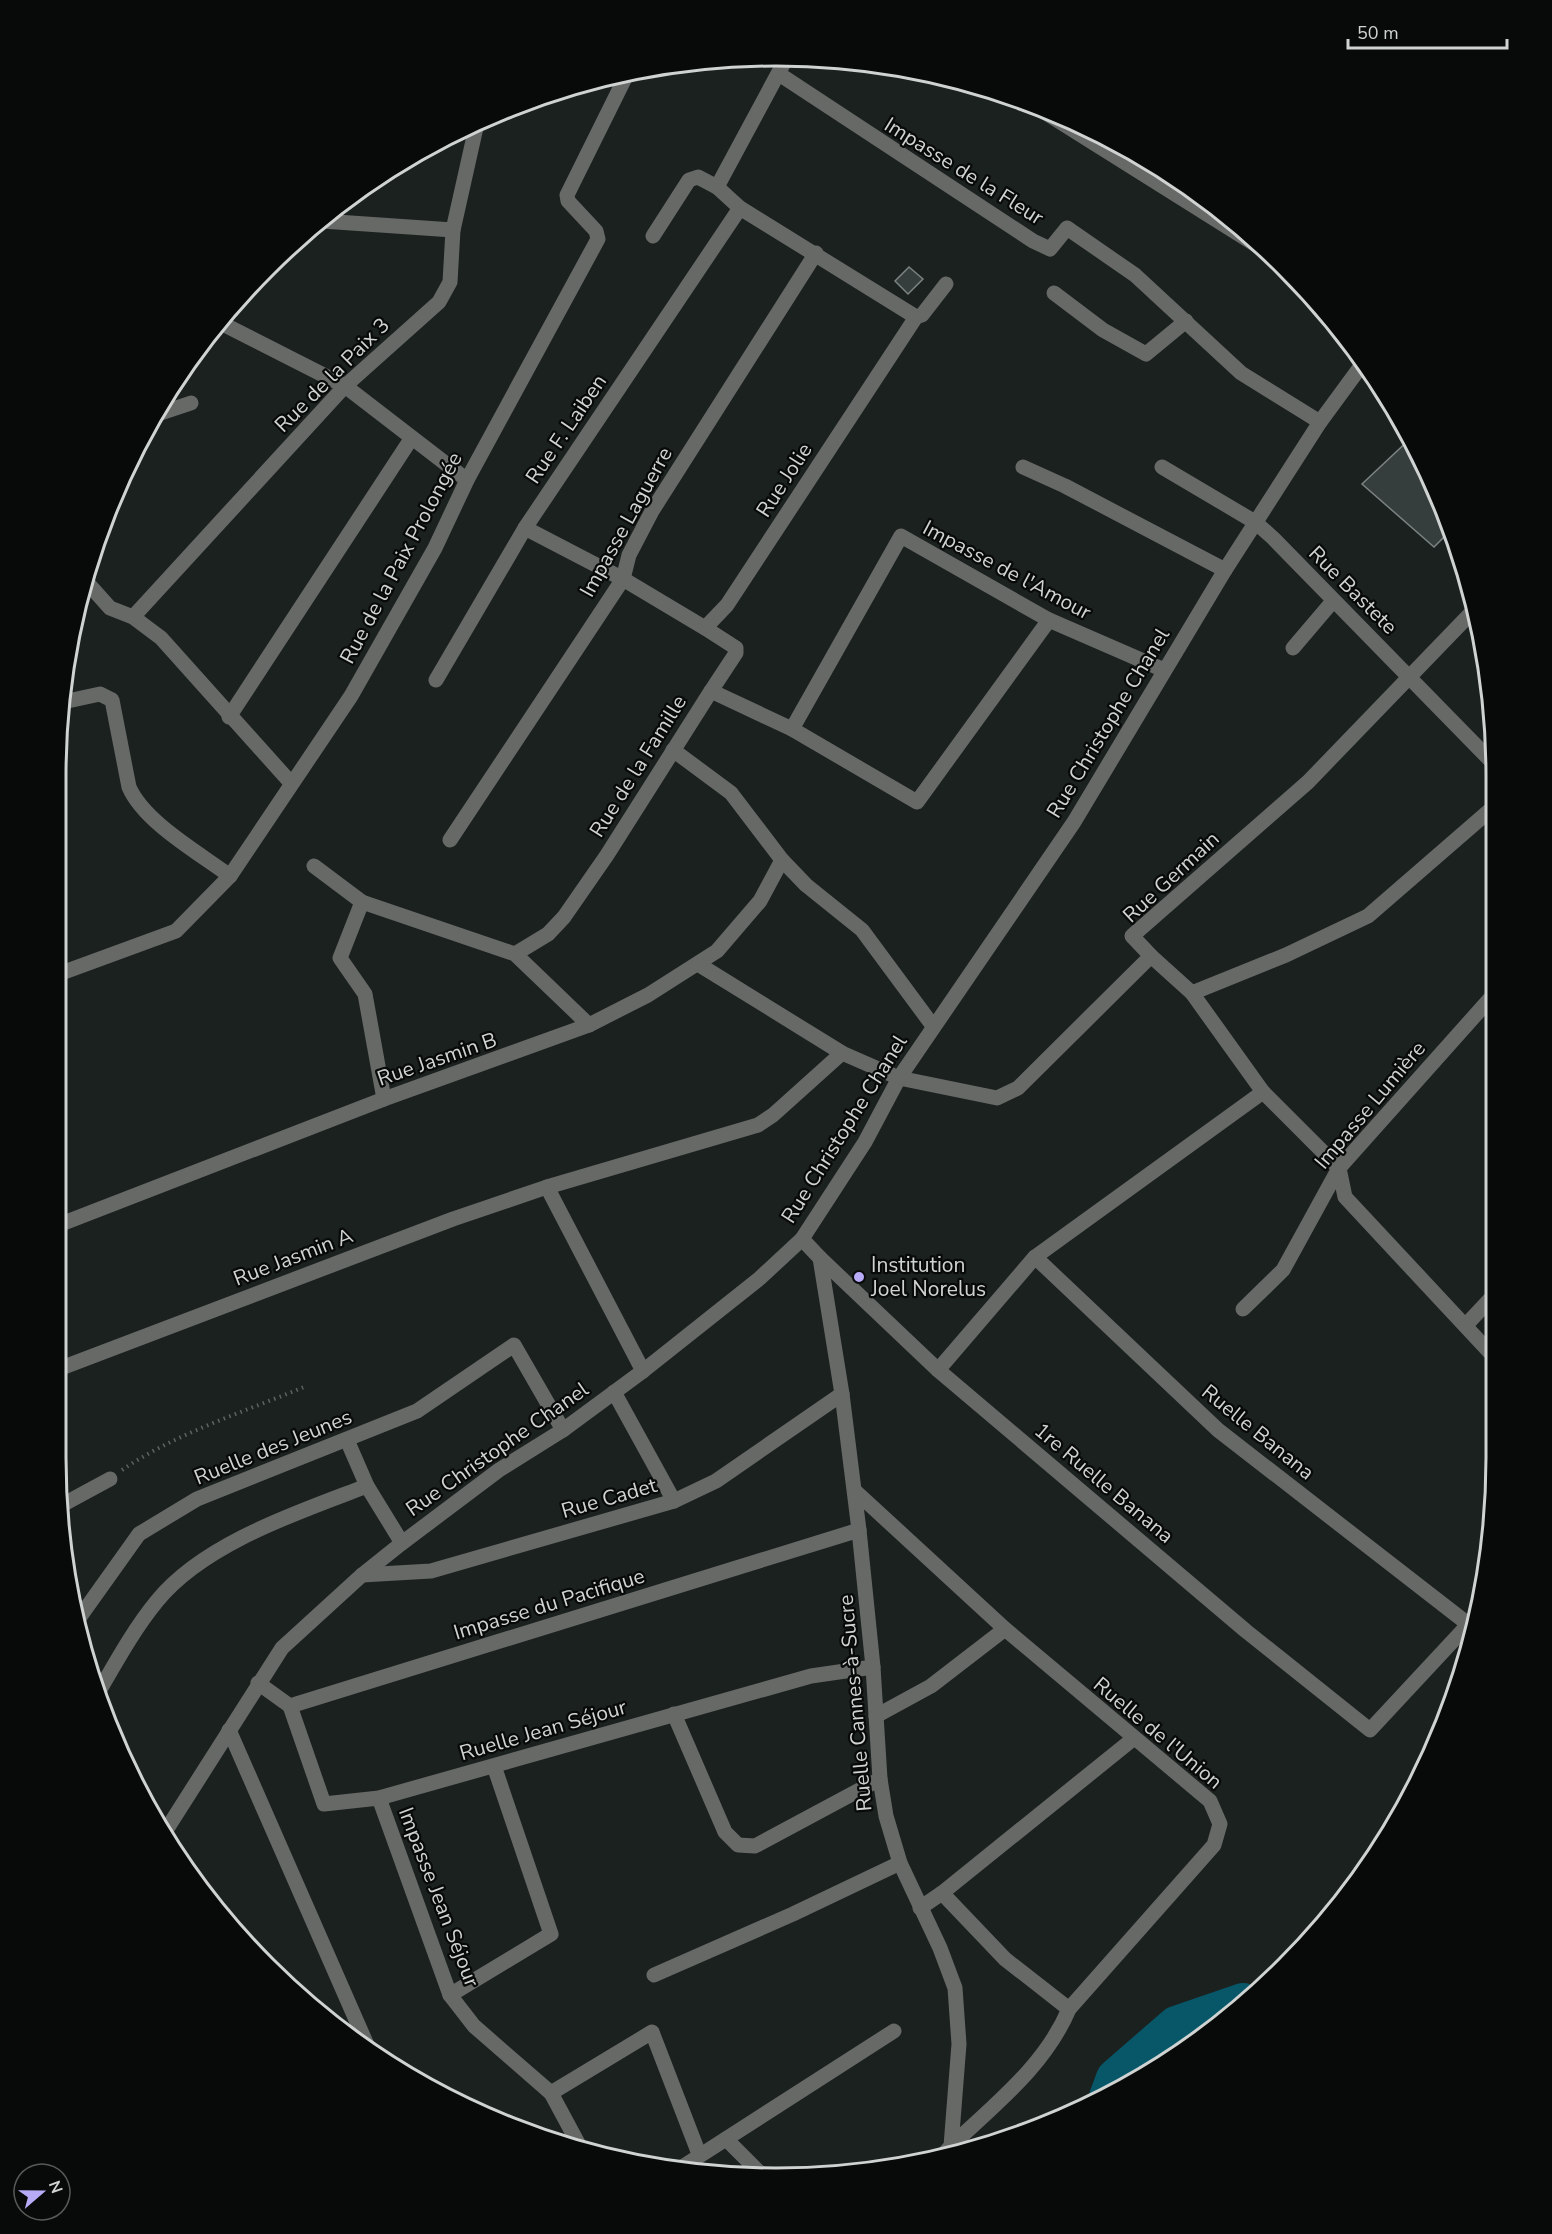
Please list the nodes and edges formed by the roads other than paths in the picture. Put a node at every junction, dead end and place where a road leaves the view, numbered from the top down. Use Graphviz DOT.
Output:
graph roads {
  1 [pos="783,66"];
  2 [pos="779,74"];
  3 [pos="622,83"];
  4 [pos="475,133"];
  5 [pos="1083,136"];
  6 [pos="717,187"];
  7 [pos="740,208"];
  8 [pos="1217,221"];
  9 [pos="333,222"];
  10 [pos="453,230"];
  11 [pos="653,236"];
  12 [pos="816,254"];
  13 [pos="946,284"];
  14 [pos="1054,293"];
  15 [pos="916,317"];
  16 [pos="1186,321"];
  17 [pos="227,326"];
  18 [pos="1358,370"];
  19 [pos="345,386"];
  20 [pos="191,403"];
  21 [pos="168,411"];
  22 [pos="1320,422"];
  23 [pos="411,439"];
  24 [pos="1023,466"];
  25 [pos="1162,467"];
  26 [pos="466,480"];
  27 [pos="1255,522"];
  28 [pos="525,528"];
  29 [pos="1225,570"];
  30 [pos="623,579"];
  31 [pos="91,587"];
  32 [pos="1333,601"];
  33 [pos="133,617"];
  34 [pos="1467,617"];
  35 [pos="1050,620"];
  36 [pos="705,628"];
  37 [pos="1293,648"];
  38 [pos="1164,670"];
  39 [pos="1409,675"];
  40 [pos="436,680"];
  41 [pos="711,691"];
  42 [pos="71,700"];
  43 [pos="229,717"];
  44 [pos="792,729"];
  45 [pos="673,750"];
  46 [pos="1485,754"];
  47 [pos="291,783"];
  48 [pos="1486,814"];
  49 [pos="450,840"];
  50 [pos="782,860"];
  51 [pos="314,866"];
  52 [pos="230,876"];
  53 [pos="362,902"];
  54 [pos="515,954"];
  55 [pos="1151,956"];
  56 [pos="698,964"];
  57 [pos="66,971"];
  58 [pos="1192,993"];
  59 [pos="1486,1004"];
  60 [pos="589,1025"];
  61 [pos="933,1026"];
  62 [pos="843,1053"];
  63 [pos="898,1078"];
  64 [pos="1263,1092"];
  65 [pos="384,1099"];
  66 [pos="1339,1168"];
  67 [pos="547,1187"];
  68 [pos="66,1222"];
  69 [pos="802,1239"];
  70 [pos="1035,1257"];
  71 [pos="820,1258"];
  72 [pos="1486,1304"];
  73 [pos="1243,1309"];
  74 [pos="1466,1325"];
  75 [pos="1486,1347"];
  76 [pos="66,1366"];
  77 [pos="938,1370"];
  78 [pos="643,1371"];
  79 [pos="614,1392"];
  80 [pos="842,1394"];
  81 [pos="563,1430"];
  82 [pos="348,1440"];
  83 [pos="110,1479"];
  84 [pos="367,1486"];
  85 [pos="855,1491"];
  86 [pos="674,1501"];
  87 [pos="68,1502"];
  88 [pos="859,1530"];
  89 [pos="402,1543"];
  90 [pos="362,1575"];
  91 [pos="83,1612"];
  92 [pos="1468,1615"];
  93 [pos="1465,1627"];
  94 [pos="1005,1629"];
  95 [pos="873,1667"];
  96 [pos="258,1683"];
  97 [pos="103,1684"];
  98 [pos="290,1706"];
  99 [pos="674,1714"];
  100 [pos="876,1716"];
  101 [pos="229,1730"];
  102 [pos="1133,1739"];
  103 [pos="494,1766"];
  104 [pos="880,1779"];
  105 [pos="379,1798"];
  106 [pos="169,1825"];
  107 [pos="900,1863"];
  108 [pos="942,1893"];
  109 [pos="920,1908"];
  110 [pos="654,1975"];
  111 [pos="450,1995"];
  112 [pos="1069,2009"];
  113 [pos="894,2031"];
  114 [pos="362,2034"];
  115 [pos="552,2092"];
  116 [pos="576,2139"];
  117 [pos="726,2139"];
  118 [pos="952,2146"];
  119 [pos="947,2147"];
  120 [pos="699,2154"];
  121 [pos="688,2162"];
  122 [pos="754,2167"];
  1 -- 2 [label="street"];
  2 -- 6 [label="street"];
  2 -- 16 [label="street, Impasse de la Fleur"];
  3 -- 26 [label="street, Rue de la Paix Prolongée"];
  4 -- 10 [label="street, Rue de la Paix 3"];
  5 -- 8 [label="street"];
  6 -- 7 [label="street"];
  6 -- 11 [label="street"];
  7 -- 12 [label="street"];
  7 -- 28 [label="street, Rue F. Laiben"];
  9 -- 10 [label="street"];
  10 -- 19 [label="street, Rue de la Paix 3"];
  12 -- 15 [label="street"];
  12 -- 30 [label="street, Impasse Laguerre"];
  13 -- 15 [label="street, Rue Jolie"];
  14 -- 16 [label="street"];
  15 -- 36 [label="street, Rue Jolie"];
  16 -- 22 [label="street, Impasse de la Fleur"];
  17 -- 19 [label="street"];
  18 -- 22 [label="street, Rue Christophe Chanel"];
  19 -- 23 [label="street"];
  19 -- 33 [label="street, Rue de la Paix 3"];
  20 -- 21 [label="street"];
  22 -- 27 [label="street, Rue Christophe Chanel"];
  23 -- 26 [label="street"];
  23 -- 43 [label="street"];
  24 -- 29 [label="street"];
  25 -- 27 [label="street, Rue Bastete"];
  26 -- 47 [label="street, Rue de la Paix Prolongée"];
  27 -- 29 [label="street, Rue Christophe Chanel"];
  27 -- 32 [label="street, Rue Bastete"];
  28 -- 30 [label="street"];
  28 -- 40 [label="street, Rue F. Laiben"];
  29 -- 38 [label="street, Rue Christophe Chanel"];
  30 -- 36 [label="street"];
  30 -- 49 [label="street, Impasse Laguerre"];
  31 -- 33 [label="street"];
  32 -- 37 [label="street"];
  32 -- 39 [label="street, Rue Bastete"];
  33 -- 43 [label="street"];
  34 -- 39 [label="street, Rue Germain"];
  35 -- 38 [label="street, Impasse de l'Amour"];
  35 -- 44 [label="street, Rue de la Famille"];
  35 -- 44 [label="street, Impasse de l'Amour"];
  36 -- 41 [label="street"];
  38 -- 61 [label="street, Rue Christophe Chanel"];
  39 -- 46 [label="street, Rue Bastete"];
  39 -- 55 [label="street, Rue Germain"];
  41 -- 44 [label="street, Rue de la Famille"];
  41 -- 45 [label="street, Rue de la Famille"];
  42 -- 52 [label="street"];
  43 -- 47 [label="street"];
  45 -- 50 [label="street"];
  45 -- 54 [label="street, Rue de la Famille"];
  47 -- 52 [label="street, Rue de la Paix Prolongée"];
  48 -- 58 [label="street"];
  50 -- 56 [label="street, Rue Jasmin B"];
  50 -- 61 [label="street"];
  51 -- 53 [label="street"];
  52 -- 57 [label="street, Rue de la Paix Prolongée"];
  53 -- 54 [label="street"];
  53 -- 65 [label="street"];
  54 -- 60 [label="street"];
  55 -- 58 [label="street"];
  55 -- 63 [label="street"];
  56 -- 60 [label="street, Rue Jasmin B"];
  56 -- 62 [label="street"];
  58 -- 64 [label="street"];
  59 -- 66 [label="street, Impasse Lumière"];
  60 -- 65 [label="street, Rue Jasmin B"];
  61 -- 63 [label="street, Rue Christophe Chanel"];
  62 -- 63 [label="street"];
  62 -- 67 [label="street, Rue Jasmin A"];
  63 -- 69 [label="street, Rue Christophe Chanel"];
  64 -- 66 [label="street"];
  64 -- 70 [label="street"];
  65 -- 68 [label="street, Rue Jasmin B"];
  66 -- 73 [label="street, Impasse Lumière"];
  66 -- 74 [label="street"];
  67 -- 76 [label="street, Rue Jasmin A"];
  67 -- 78 [label="street"];
  69 -- 71 [label="street"];
  69 -- 78 [label="street, Rue Christophe Chanel"];
  70 -- 77 [label="street"];
  70 -- 92 [label="street, Ruelle Banana"];
  71 -- 77 [label="street, 1re Ruelle Banana"];
  71 -- 80 [label="street, Ruelle Cannes-à-Sucre"];
  72 -- 74 [label="street"];
  74 -- 75 [label="street"];
  77 -- 93 [label="street, 1re Ruelle Banana"];
  78 -- 79 [label="street, Rue Christophe Chanel"];
  79 -- 81 [label="street, Rue Christophe Chanel"];
  79 -- 86 [label="street"];
  80 -- 85 [label="street, Ruelle Cannes-à-Sucre"];
  80 -- 86 [label="street, Rue Cadet"];
  81 -- 82 [label="street, Ruelle des Jeunes"];
  81 -- 89 [label="street, Rue Christophe Chanel"];
  82 -- 84 [label="street"];
  82 -- 91 [label="street, Ruelle des Jeunes"];
  83 -- 87 [label="street"];
  84 -- 89 [label="street"];
  84 -- 97 [label="street"];
  85 -- 88 [label="street, Ruelle Cannes-à-Sucre"];
  85 -- 94 [label="street, Ruelle de l'Union"];
  86 -- 90 [label="street, Rue Cadet"];
  88 -- 95 [label="street, Ruelle Cannes-à-Sucre"];
  88 -- 98 [label="street, Impasse du Pacifique"];
  89 -- 90 [label="street, Rue Christophe Chanel"];
  90 -- 96 [label="street, Rue Christophe Chanel"];
  94 -- 100 [label="street"];
  94 -- 102 [label="street, Ruelle de l'Union"];
  95 -- 99 [label="street, Ruelle Jean Séjour"];
  95 -- 100 [label="street, Ruelle Cannes-à-Sucre"];
  96 -- 98 [label="street"];
  96 -- 101 [label="street, Rue Christophe Chanel"];
  98 -- 105 [label="street, Ruelle Jean Séjour"];
  99 -- 103 [label="street, Ruelle Jean Séjour"];
  99 -- 104 [label="street"];
  100 -- 104 [label="street, Ruelle Cannes-à-Sucre"];
  101 -- 106 [label="street, Rue Christophe Chanel"];
  101 -- 114 [label="street"];
  102 -- 108 [label="street"];
  102 -- 112 [label="street, Ruelle de l'Union"];
  103 -- 105 [label="street, Ruelle Jean Séjour"];
  103 -- 111 [label="street"];
  104 -- 107 [label="street, Ruelle Cannes-à-Sucre"];
  105 -- 111 [label="street, Impasse Jean Séjour"];
  107 -- 109 [label="street, Ruelle Cannes-à-Sucre"];
  107 -- 110 [label="street"];
  108 -- 109 [label="street"];
  108 -- 112 [label="street"];
  109 -- 119 [label="street, Ruelle Cannes-à-Sucre"];
  111 -- 115 [label="street, Impasse Jean Séjour"];
  112 -- 118 [label="street, Ruelle de l'Union"];
  113 -- 117 [label="street"];
  115 -- 116 [label="street, Impasse Jean Séjour"];
  115 -- 120 [label="street"];
  117 -- 120 [label="street"];
  117 -- 122 [label="street"];
  120 -- 121 [label="street"];
}
